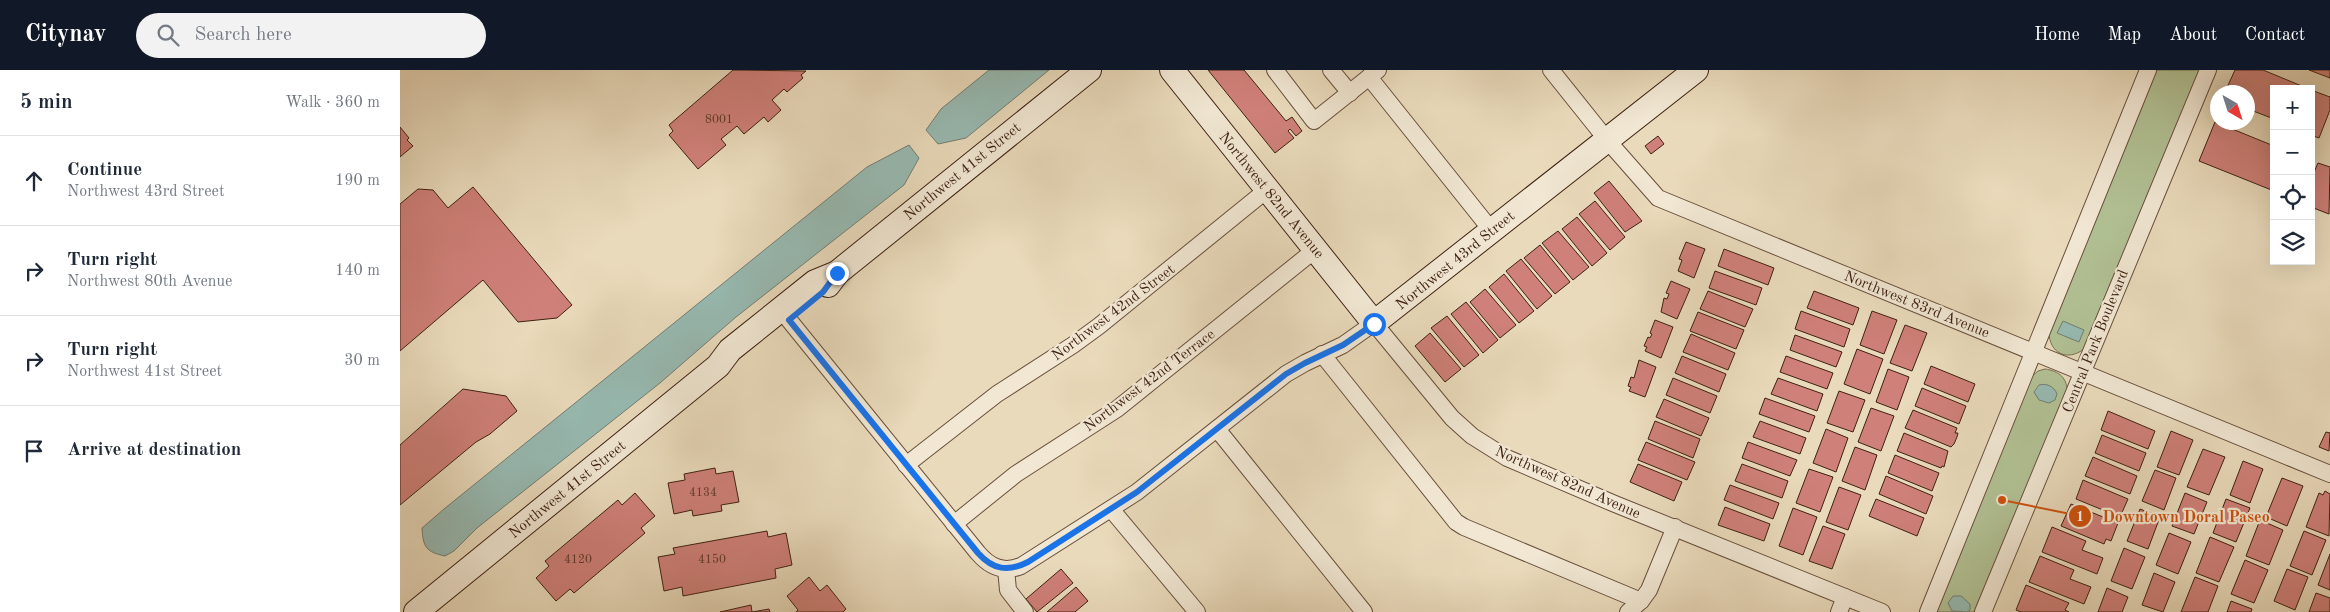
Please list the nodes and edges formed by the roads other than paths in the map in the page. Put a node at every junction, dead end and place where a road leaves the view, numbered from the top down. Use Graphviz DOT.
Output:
graph roads {
  1 [pos="1088,70"];
  2 [pos="1172,70"];
  3 [pos="1275,70"];
  4 [pos="1331,70"];
  5 [pos="1551,70"];
  6 [pos="1696,70"];
  7 [pos="2148,70"];
  8 [pos="2208,70"];
  9 [pos="1373,74"];
  10 [pos="1350,93"];
  11 [pos="1607,140"];
  12 [pos="1268,189"];
  13 [pos="1492,230"];
  14 [pos="1316,249"];
  15 [pos="837,273"];
  16 [pos="789,320"];
  17 [pos="1374,324"];
  18 [pos="2033,352"];
  19 [pos="1322,354"];
  20 [pos="718,366"];
  21 [pos="2083,372"];
  22 [pos="1217,429"];
  23 [pos="906,465"];
  24 [pos="2330,474"];
  25 [pos="1111,509"];
  26 [pos="954,524"];
  27 [pos="1675,527"];
  28 [pos="1006,569"];
  29 [pos="1845,597"];
  30 [pos="1641,600"];
  31 [pos="416,612"];
  32 [pos="1025,612"];
  33 [pos="1197,612"];
  34 [pos="1364,612"];
  35 [pos="1628,612"];
  36 [pos="1839,612"];
  37 [pos="1882,612"];
  38 [pos="1928,612"];
  39 [pos="1983,612"];
  1 -- 15 [label="street, Northwest 41st Street"];
  2 -- 12 [label="street, Northwest 82nd Avenue"];
  3 -- 10 [label="street"];
  4 -- 10 [label="street"];
  5 -- 11 [label="street, Northwest 83rd Avenue"];
  6 -- 11 [label="street, Northwest 43rd Street"];
  7 -- 18 [label="street"];
  8 -- 21 [label="street, Central Park Boulevard"];
  9 -- 10 [label="street"];
  9 -- 13 [label="street"];
  11 -- 13 [label="street, Northwest 43rd Street"];
  11 -- 18 [label="street, Northwest 83rd Avenue"];
  12 -- 14 [label="street, Northwest 82nd Avenue"];
  12 -- 23 [label="street, Northwest 42nd Street"];
  13 -- 17 [label="street, Northwest 43rd Street"];
  14 -- 17 [label="street, Northwest 82nd Avenue"];
  14 -- 26 [label="street, Northwest 42nd Terrace"];
  15 -- 16 [label="street, Northwest 41st Street"];
  15 -- 20 [label="street, Northwest 41st Street"];
  16 -- 20 [label="street, Northwest 41st Street"];
  16 -- 23 [label="street"];
  17 -- 19 [label="street, Northwest 43rd Street"];
  17 -- 27 [label="street, Northwest 82nd Avenue"];
  18 -- 21 [label="street, Northwest 83rd Avenue"];
  18 -- 38 [label="street"];
  19 -- 22 [label="street, Northwest 43rd Street"];
  19 -- 30 [label="street"];
  20 -- 31 [label="street, Northwest 41st Street"];
  21 -- 24 [label="street, Northwest 83rd Avenue"];
  21 -- 39 [label="street, Central Park Boulevard"];
  22 -- 25 [label="street, Northwest 43rd Street"];
  22 -- 34 [label="street"];
  23 -- 26 [label="street"];
  25 -- 28 [label="street, Northwest 43rd Street"];
  25 -- 33 [label="street"];
  26 -- 28 [label="street"];
  27 -- 29 [label="street, Northwest 82nd Avenue"];
  27 -- 30 [label="street"];
  28 -- 32 [label="street"];
  29 -- 36 [label="street"];
  29 -- 37 [label="street, Northwest 82nd Avenue"];
  30 -- 35 [label="street"];
}
